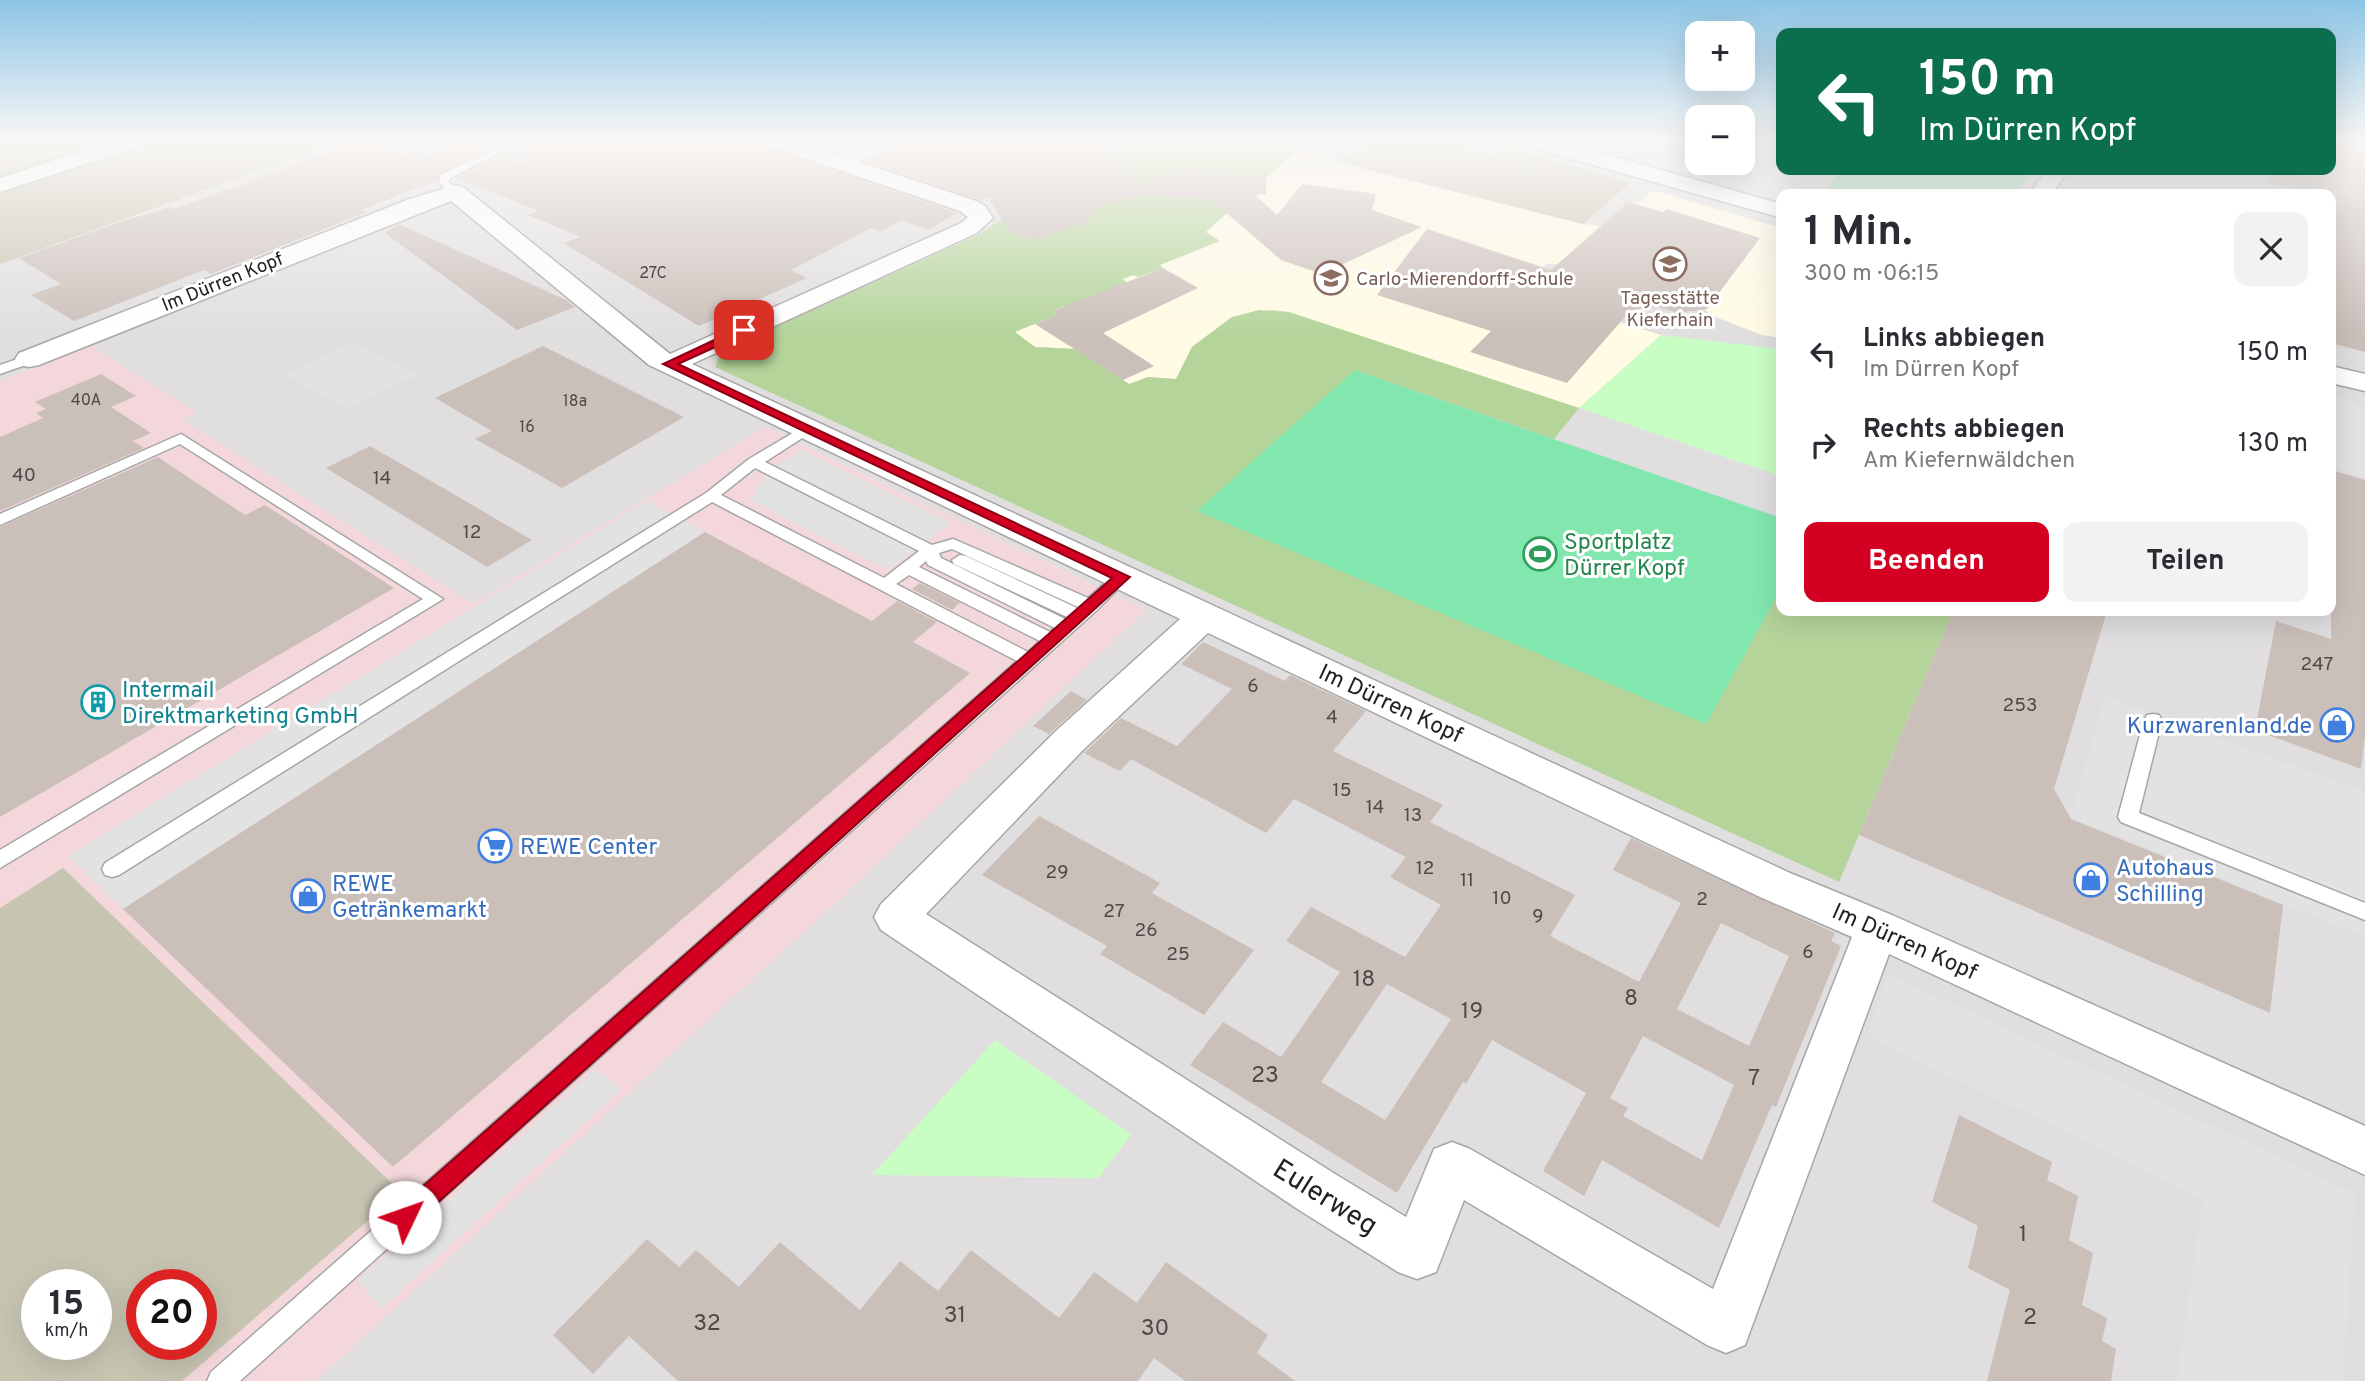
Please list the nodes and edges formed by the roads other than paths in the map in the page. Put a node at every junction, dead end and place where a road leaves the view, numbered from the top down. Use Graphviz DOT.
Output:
graph roads {
  1 [pos="411,206"];
  2 [pos="481,206"];
  3 [pos="969,206"];
  4 [pos="30,359"];
  5 [pos="669,364"];
  6 [pos="0,370"];
  7 [pos="2336,375"];
  8 [pos="2365,383"];
  9 [pos="808,428"];
  10 [pos="754,462"];
  11 [pos="711,496"];
  12 [pos="0,520"];
  13 [pos="930,550"];
  14 [pos="908,568"];
  15 [pos="1122,577"];
  16 [pos="885,585"];
  17 [pos="1205,616"];
  18 [pos="1072,622"];
  19 [pos="1030,660"];
  20 [pos="2153,720"];
  21 [pos="0,860"];
  22 [pos="112,869"];
  23 [pos="2365,912"];
  24 [pos="1878,928"];
  25 [pos="2365,1151"];
  26 [pos="220,1381"];
  1 -- 4 [label="street, Im Dürren Kopf"];
  2 -- 5 [label="street, Im Dürren Kopf"];
  3 -- 5 [label="street"];
  4 -- 6 [label="lane"];
  5 -- 9 [label="street, Im Dürren Kopf"];
  7 -- 8 [label="street"];
  9 -- 10 [label="lane"];
  9 -- 15 [label="street, Im Dürren Kopf"];
  10 -- 11 [label="lane"];
  10 -- 13 [label="lane"];
  11 -- 16 [label="lane"];
  11 -- 22 [label="lane"];
  12 -- 21 [label="lane"];
  13 -- 14 [label="lane"];
  13 -- 18 [label="lane"];
  13 -- 18 [label="lane"];
  14 -- 16 [label="lane"];
  14 -- 18 [label="lane"];
  15 -- 17 [label="street, Im Dürren Kopf"];
  15 -- 18 [label="lane"];
  16 -- 19 [label="lane"];
  17 -- 24 [label="street, Im Dürren Kopf"];
  17 -- 24 [label="street, Eulerweg"];
  18 -- 19 [label="lane"];
  19 -- 26 [label="lane"];
  20 -- 23 [label="lane"];
  24 -- 25 [label="street, Im Dürren Kopf"];
}
